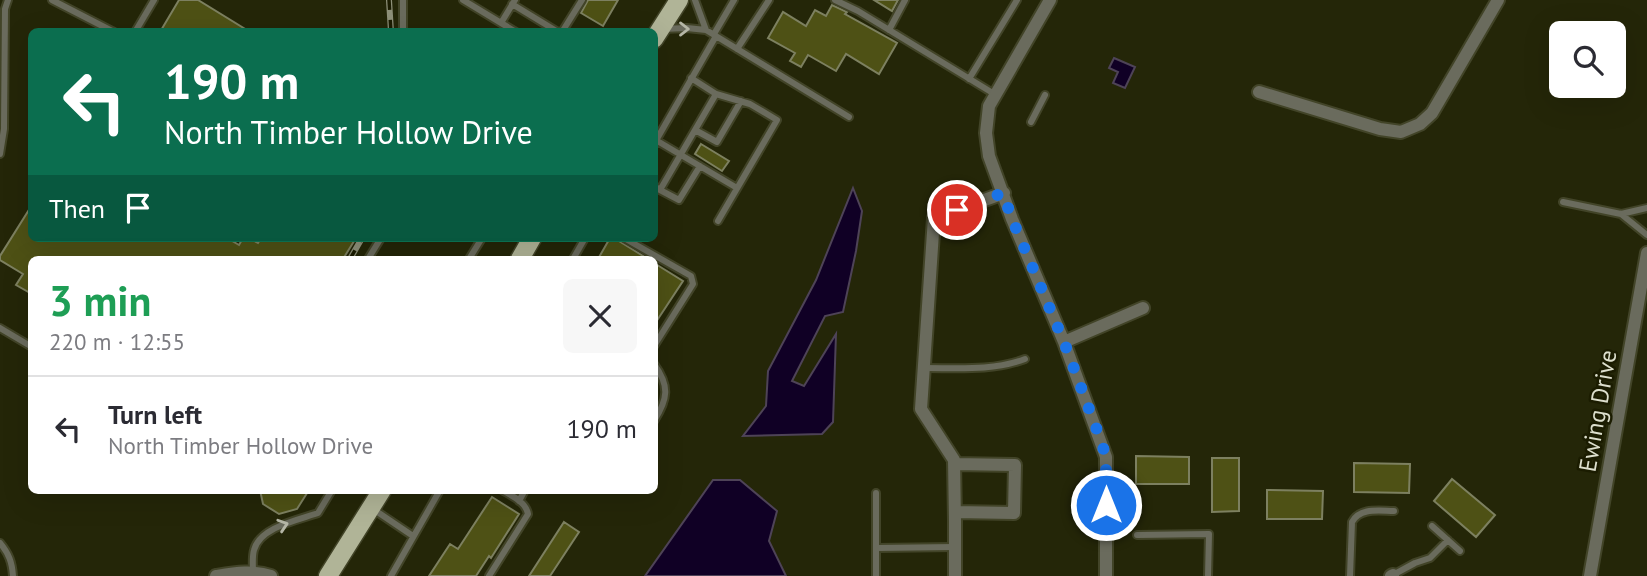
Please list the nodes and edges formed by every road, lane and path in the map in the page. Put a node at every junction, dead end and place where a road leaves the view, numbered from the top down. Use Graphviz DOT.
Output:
graph roads {
  1 [pos="9,0"];
  2 [pos="52,0"];
  3 [pos="154,0"];
  4 [pos="403,0"];
  5 [pos="463,0"];
  6 [pos="583,0"];
  7 [pos="679,0"];
  8 [pos="695,0"];
  9 [pos="734,0"];
  10 [pos="769,0"];
  11 [pos="835,0"];
  12 [pos="905,0"];
  13 [pos="1017,0"];
  14 [pos="1051,0"];
  15 [pos="1498,0"];
  16 [pos="514,2"];
  17 [pos="501,23"];
  18 [pos="106,28"];
  19 [pos="137,28"];
  20 [pos="403,28"];
  21 [pos="509,28"];
  22 [pos="554,28"];
  23 [pos="563,28"];
  24 [pos="889,30"];
  25 [pos="658,32"];
  26 [pos="712,33"];
  27 [pos="658,34"];
  28 [pos="737,49"];
  29 [pos="691,78"];
  30 [pos="969,79"];
  31 [pos="1259,92"];
  32 [pos="716,94"];
  33 [pos="996,95"];
  34 [pos="1045,95"];
  35 [pos="741,101"];
  36 [pos="849,117"];
  37 [pos="1031,122"];
  38 [pos="695,130"];
  39 [pos="658,136"];
  40 [pos="658,143"];
  41 [pos="0,154"];
  42 [pos="682,155"];
  43 [pos="700,166"];
  44 [pos="658,187"];
  45 [pos="737,188"];
  46 [pos="658,189"];
  47 [pos="1003,193"];
  48 [pos="1563,202"];
  49 [pos="1647,208"];
  50 [pos="1621,214"];
  51 [pos="718,221"];
  52 [pos="1647,235"];
  53 [pos="631,242"];
  54 [pos="1647,253"];
  55 [pos="656,256"];
  56 [pos="658,257"];
  57 [pos="1143,308"];
  58 [pos="0,328"];
  59 [pos="658,340"];
  60 [pos="1064,342"];
  61 [pos="28,345"];
  62 [pos="1025,359"];
  63 [pos="925,368"];
  64 [pos="658,369"];
  65 [pos="658,415"];
  66 [pos="954,464"];
  67 [pos="876,493"];
  68 [pos="330,494"];
  69 [pos="380,494"];
  70 [pos="438,494"];
  71 [pos="508,494"];
  72 [pos="523,494"];
  73 [pos="519,501"];
  74 [pos="371,508"];
  75 [pos="1394,511"];
  76 [pos="955,512"];
  77 [pos="1432,526"];
  78 [pos="1137,535"];
  79 [pos="413,536"];
  80 [pos="1448,540"];
  81 [pos="0,543"];
  82 [pos="955,547"];
  83 [pos="876,548"];
  84 [pos="1460,551"];
  85 [pos="253,573"];
  86 [pos="13,576"];
  87 [pos="216,576"];
  88 [pos="271,576"];
  89 [pos="328,576"];
  90 [pos="391,576"];
  91 [pos="489,576"];
  92 [pos="876,576"];
  93 [pos="955,576"];
  94 [pos="1105,576"];
  95 [pos="1208,576"];
  96 [pos="1350,576"];
  97 [pos="1393,576"];
  98 [pos="1590,576"];
  1 -- 41 [label="lane"];
  2 -- 18 [label="lane"];
  3 -- 19 [label="lane"];
  4 -- 20 [label="lane"];
  5 -- 17 [label="lane"];
  6 -- 23 [label="lane"];
  7 -- 25 [label="main road"];
  8 -- 26 [label="lane"];
  9 -- 26 [label="lane"];
  10 -- 28 [label="lane"];
  11 -- 24 [label="lane"];
  12 -- 24 [label="lane"];
  13 -- 30 [label="lane"];
  14 -- 33 [label="street"];
  15 -- 31 [label="street"];
  16 -- 17 [label="lane"];
  16 -- 22 [label="lane"];
  17 -- 21 [label="lane"];
  24 -- 30 [label="lane"];
  27 -- 26 [label="lane, one-way"];
  26 -- 28 [label="lane"];
  26 -- 29 [label="lane"];
  28 -- 36 [label="lane"];
  29 -- 32 [label="lane"];
  29 -- 39 [label="lane"];
  30 -- 33 [label="lane"];
  32 -- 35 [label="lane"];
  32 -- 38 [label="lane"];
  33 -- 47 [label="street"];
  34 -- 37 [label="lane"];
  35 -- 38 [label="lane"];
  35 -- 45 [label="lane"];
  38 -- 42 [label="lane"];
  40 -- 42 [label="lane"];
  42 -- 43 [label="lane"];
  42 -- 44 [label="lane"];
  43 -- 45 [label="lane"];
  43 -- 46 [label="lane"];
  45 -- 51 [label="lane"];
  47 -- 60 [label="street"];
  47 -- 63 [label="street"];
  48 -- 50 [label="lane"];
  49 -- 50 [label="lane"];
  50 -- 52 [label="lane"];
  53 -- 55 [label="lane"];
  54 -- 98 [label="street, Ewing Drive"];
  56 -- 59 [label="lane"];
  57 -- 60 [label="street"];
  58 -- 61 [label="lane"];
  60 -- 94 [label="street"];
  62 -- 63 [label="lane"];
  63 -- 66 [label="street"];
  64 -- 65 [label="lane"];
  66 -- 76 [label="street"];
  66 -- 76 [label="street"];
  67 -- 83 [label="lane"];
  85 -- 68 [label="lane, one-way"];
  69 -- 74 [label="main road"];
  70 -- 79 [label="lane"];
  71 -- 73 [label="lane"];
  72 -- 73 [label="lane"];
  73 -- 91 [label="lane"];
  74 -- 79 [label="lane"];
  74 -- 89 [label="main road"];
  75 -- 96 [label="lane"];
  76 -- 82 [label="street"];
  77 -- 80 [label="lane"];
  78 -- 95 [label="lane"];
  79 -- 90 [label="lane"];
  80 -- 84 [label="lane"];
  80 -- 97 [label="lane"];
  81 -- 86 [label="lane"];
  82 -- 83 [label="lane"];
  82 -- 93 [label="street"];
  83 -- 92 [label="lane"];
  85 -- 87 [label="street"];
  85 -- 88 [label="street"];
}
